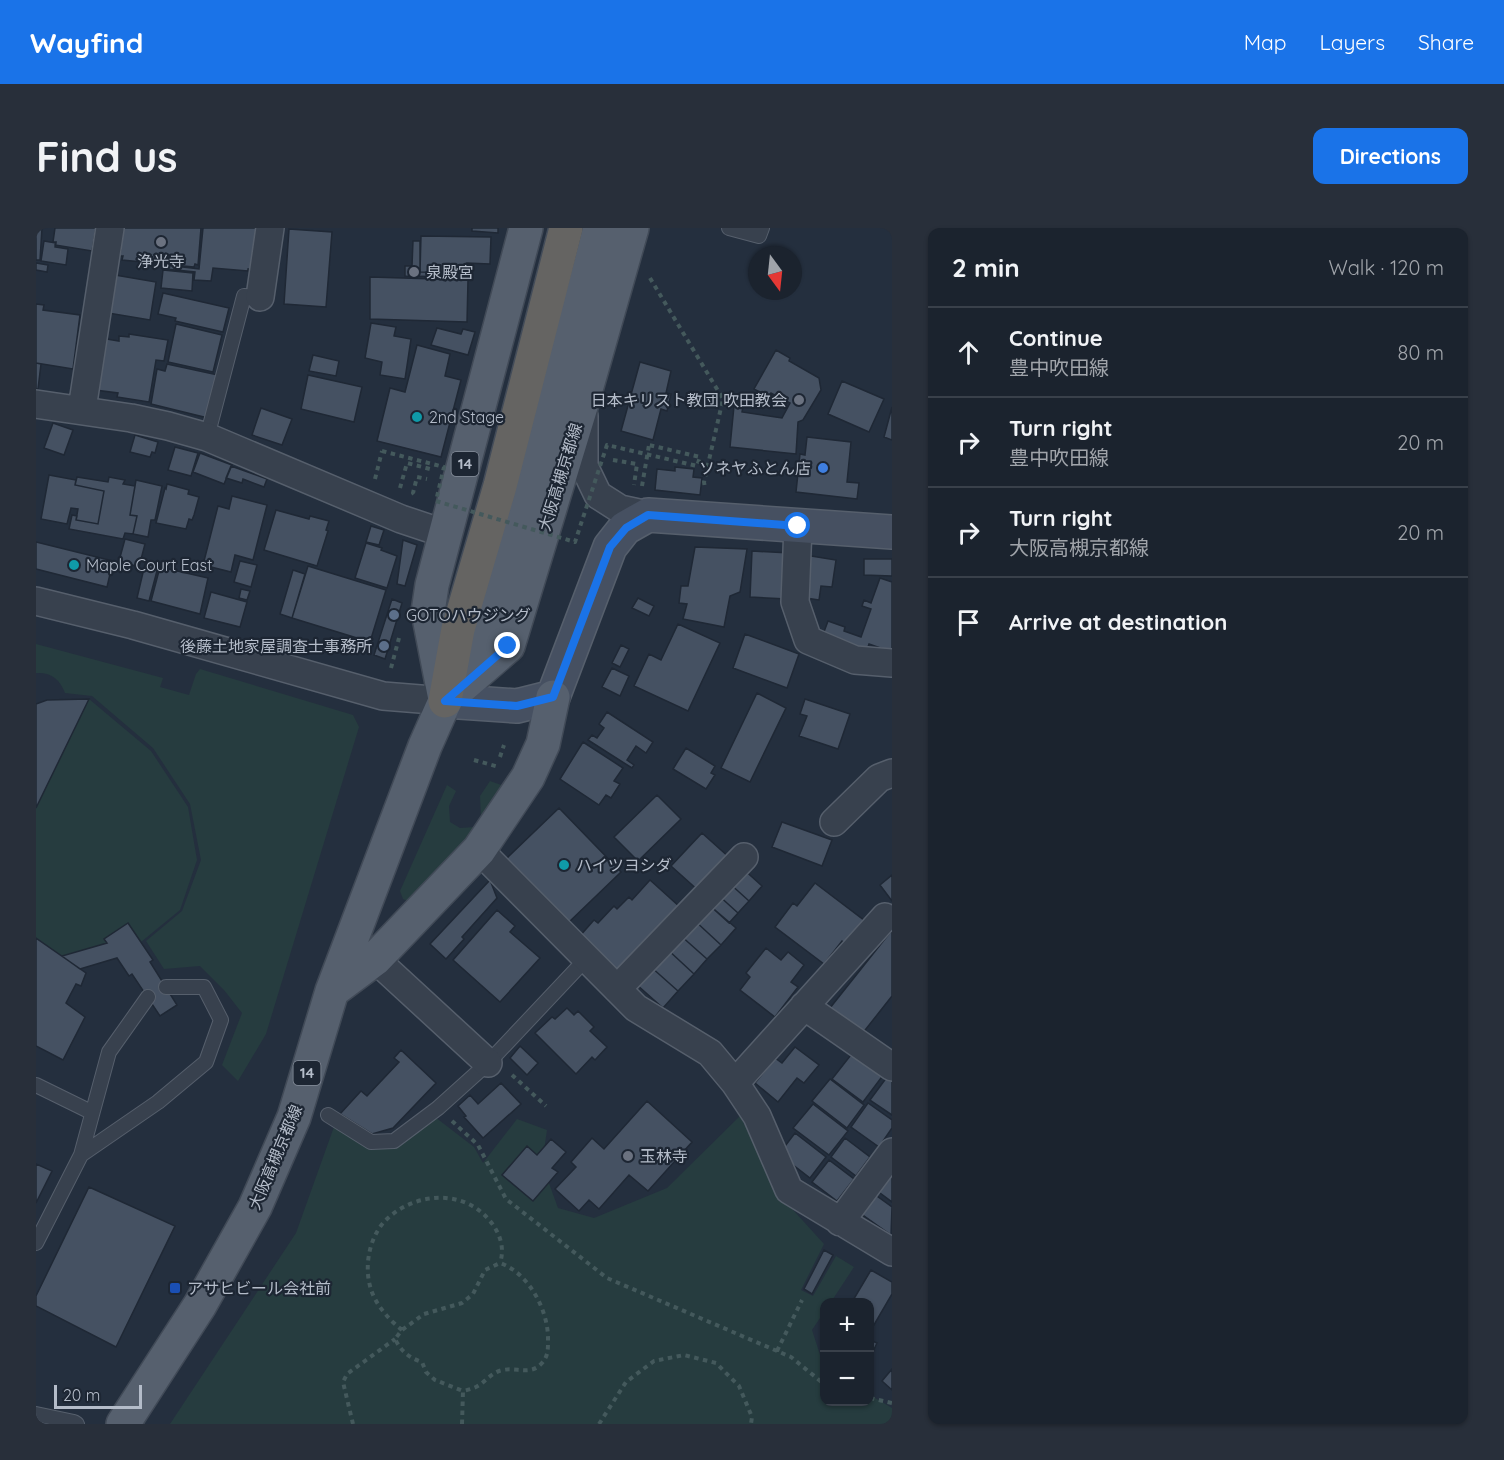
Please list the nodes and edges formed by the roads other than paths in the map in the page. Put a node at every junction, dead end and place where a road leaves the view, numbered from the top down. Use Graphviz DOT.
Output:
graph roads {
  1 [pos="110,228"];
  2 [pos="270,228"];
  3 [pos="526,228"];
  4 [pos="566,228"];
  5 [pos="600,228"];
  6 [pos="632,228"];
  7 [pos="729,228"];
  8 [pos="762,228"];
  9 [pos="260,297"];
  10 [pos="583,400"];
  11 [pos="36,404"];
  12 [pos="82,410"];
  13 [pos="207,437"];
  14 [pos="641,500"];
  15 [pos="798,526"];
  16 [pos="892,532"];
  17 [pos="446,534"];
  18 [pos="36,601"];
  19 [pos="892,663"];
  20 [pos="553,697"];
  21 [pos="445,701"];
  22 [pos="892,773"];
  23 [pos="834,822"];
  24 [pos="479,850"];
  25 [pos="744,857"];
  26 [pos="885,917"];
  27 [pos="375,959"];
  28 [pos="586,959"];
  29 [pos="166,987"];
  30 [pos="617,990"];
  31 [pos="332,991"];
  32 [pos="148,997"];
  33 [pos="804,1006"];
  34 [pos="491,1061"];
  35 [pos="892,1067"];
  36 [pos="735,1083"];
  37 [pos="36,1085"];
  38 [pos="91,1112"];
  39 [pos="328,1114"];
  40 [pos="892,1152"];
  41 [pos="81,1155"];
  42 [pos="840,1222"];
  43 [pos="36,1243"];
  44 [pos="892,1252"];
  45 [pos="36,1413"];
  46 [pos="77,1424"];
  47 [pos="123,1424"];
  1 -- 12 [label="street"];
  2 -- 9 [label="street"];
  3 -- 17 [label="main road, 14"];
  4 -- 21 [label="highway"];
  5 -- 21 [label="main road"];
  6 -- 10 [label="main road, 大阪高槻京都線 / 14"];
  7 -- 8 [label="lane"];
  9 -- 13 [label="lane"];
  10 -- 14 [label="street"];
  10 -- 21 [label="main road, 大阪高槻京都線 / 14"];
  11 -- 12 [label="street"];
  12 -- 13 [label="street"];
  13 -- 17 [label="street"];
  14 -- 15 [label="main road"];
  14 -- 20 [label="main road"];
  15 -- 16 [label="main road"];
  15 -- 19 [label="street"];
  17 -- 21 [label="main road, 14"];
  18 -- 21 [label="street"];
  20 -- 21 [label="main road"];
  20 -- 24 [label="main road"];
  21 -- 31 [label="main road, 大阪高槻京都線 / 14"];
  22 -- 23 [label="street"];
  24 -- 27 [label="main road"];
  24 -- 28 [label="street"];
  25 -- 30 [label="street"];
  26 -- 33 [label="street"];
  27 -- 31 [label="main road"];
  27 -- 34 [label="street"];
  28 -- 30 [label="street"];
  28 -- 34 [label="lane"];
  29 -- 41 [label="lane"];
  30 -- 36 [label="street"];
  31 -- 47 [label="main road, 大阪高槻京都線 / 14"];
  32 -- 38 [label="lane"];
  33 -- 35 [label="street"];
  33 -- 36 [label="street"];
  34 -- 39 [label="lane"];
  36 -- 42 [label="street"];
  37 -- 38 [label="lane"];
  38 -- 41 [label="lane"];
  40 -- 42 [label="street"];
  41 -- 43 [label="lane"];
  42 -- 44 [label="street"];
  45 -- 46 [label="lane"];
}
